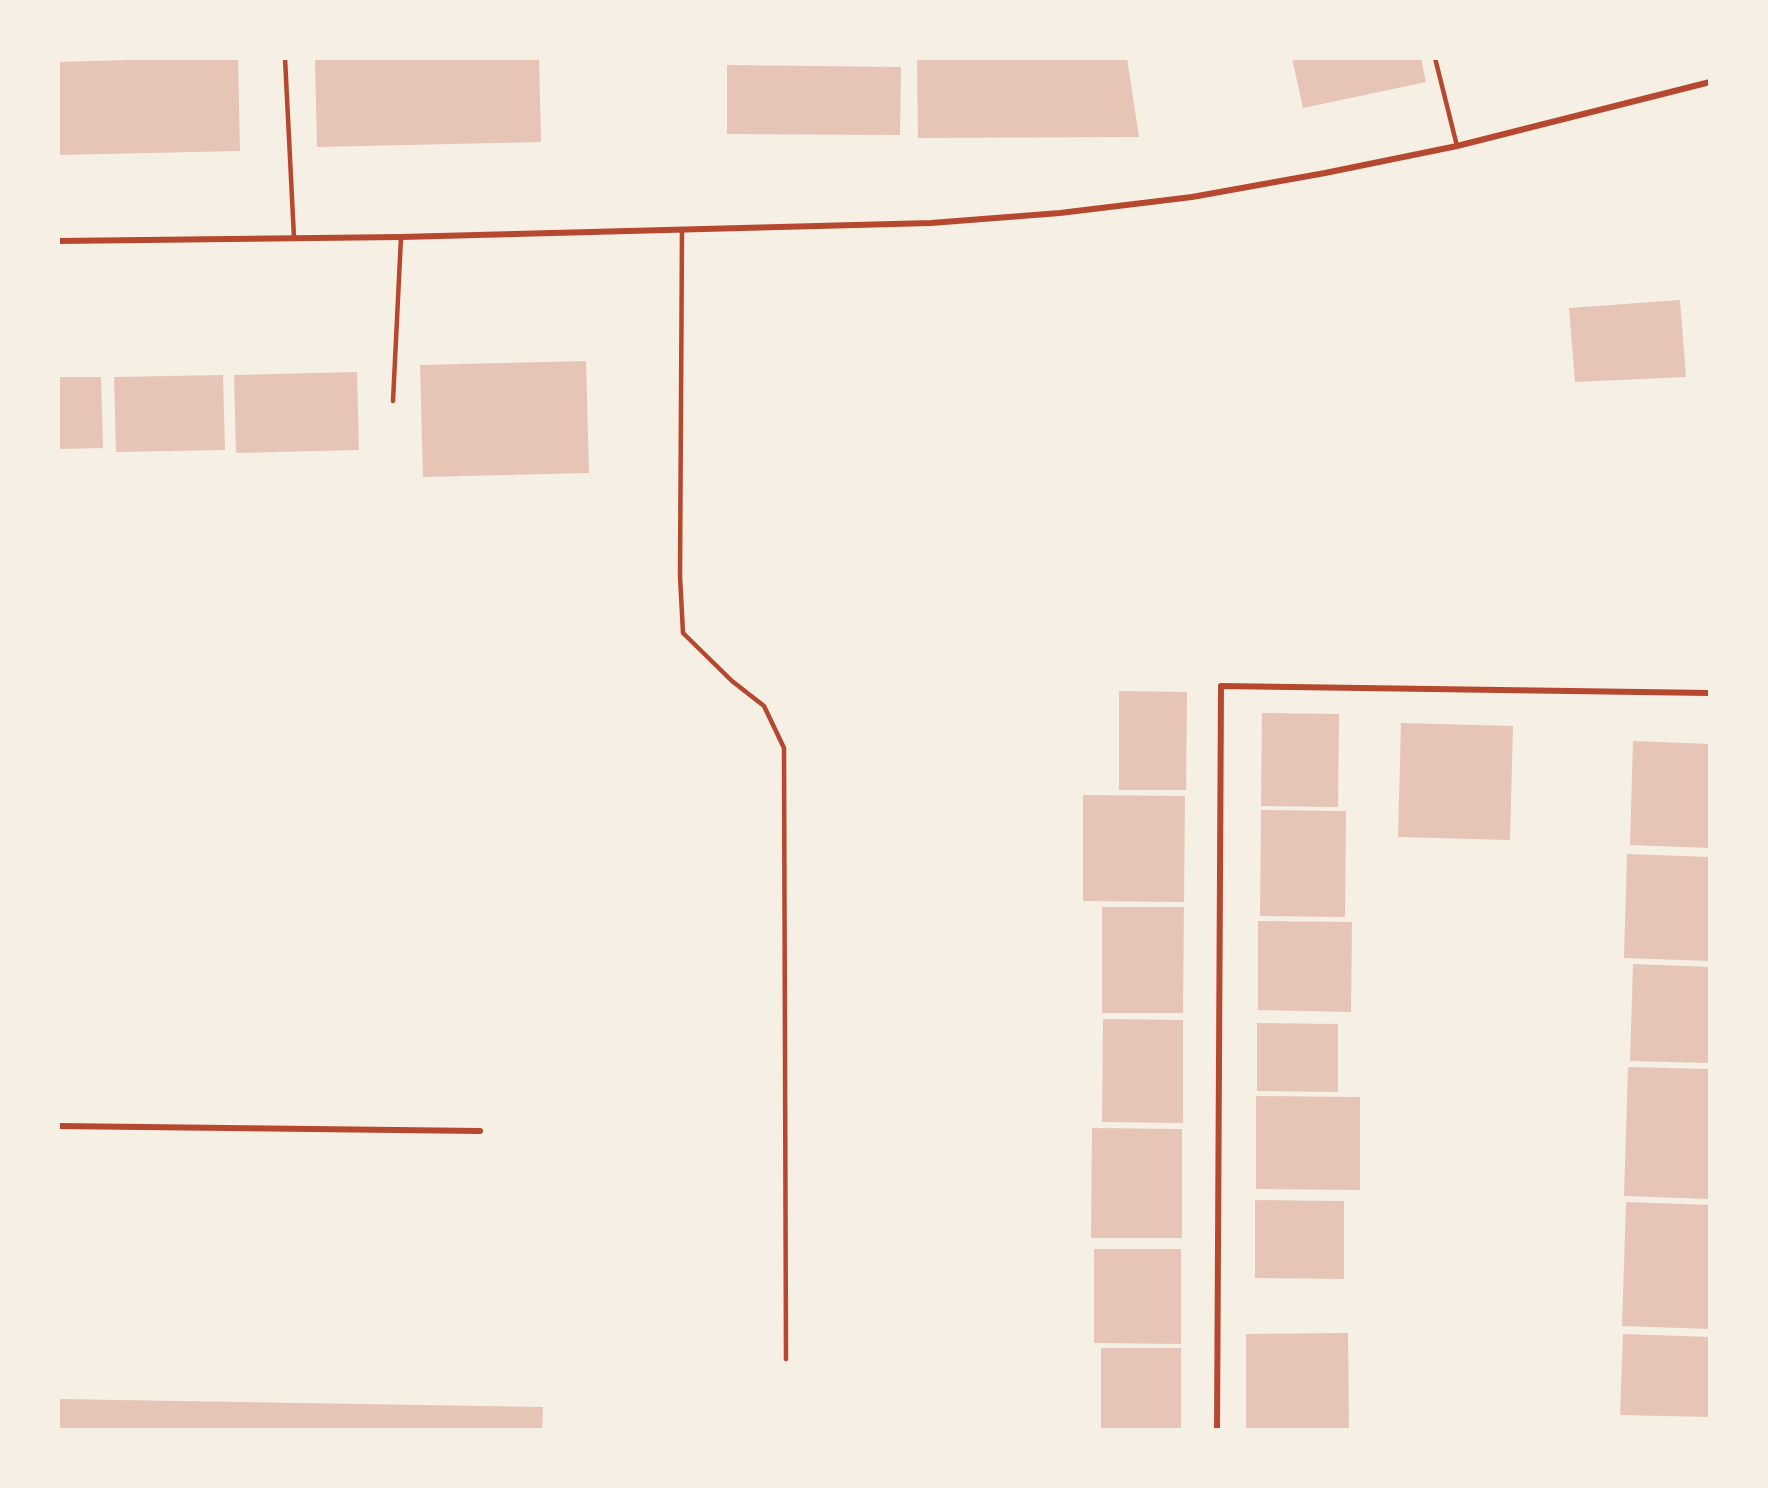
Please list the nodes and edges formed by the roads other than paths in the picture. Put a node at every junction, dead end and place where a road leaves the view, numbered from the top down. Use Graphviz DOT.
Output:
graph roads {
  1 [pos="285,58"];
  2 [pos="1435,58"];
  3 [pos="1710,81"];
  4 [pos="1457,146"];
  5 [pos="682,229"];
  6 [pos="401,237"];
  7 [pos="294,238"];
  8 [pos="58,241"];
  9 [pos="393,401"];
  10 [pos="1710,693"];
  11 [pos="58,1126"];
  12 [pos="480,1131"];
  13 [pos="786,1359"];
  14 [pos="1217,1430"];
  1 -- 7 [label="lane"];
  2 -- 4 [label="lane"];
  3 -- 4 [label="street"];
  4 -- 5 [label="street"];
  5 -- 6 [label="street"];
  5 -- 13 [label="lane"];
  6 -- 7 [label="street"];
  6 -- 9 [label="lane"];
  7 -- 8 [label="street"];
  10 -- 14 [label="street"];
  11 -- 12 [label="street"];
}
